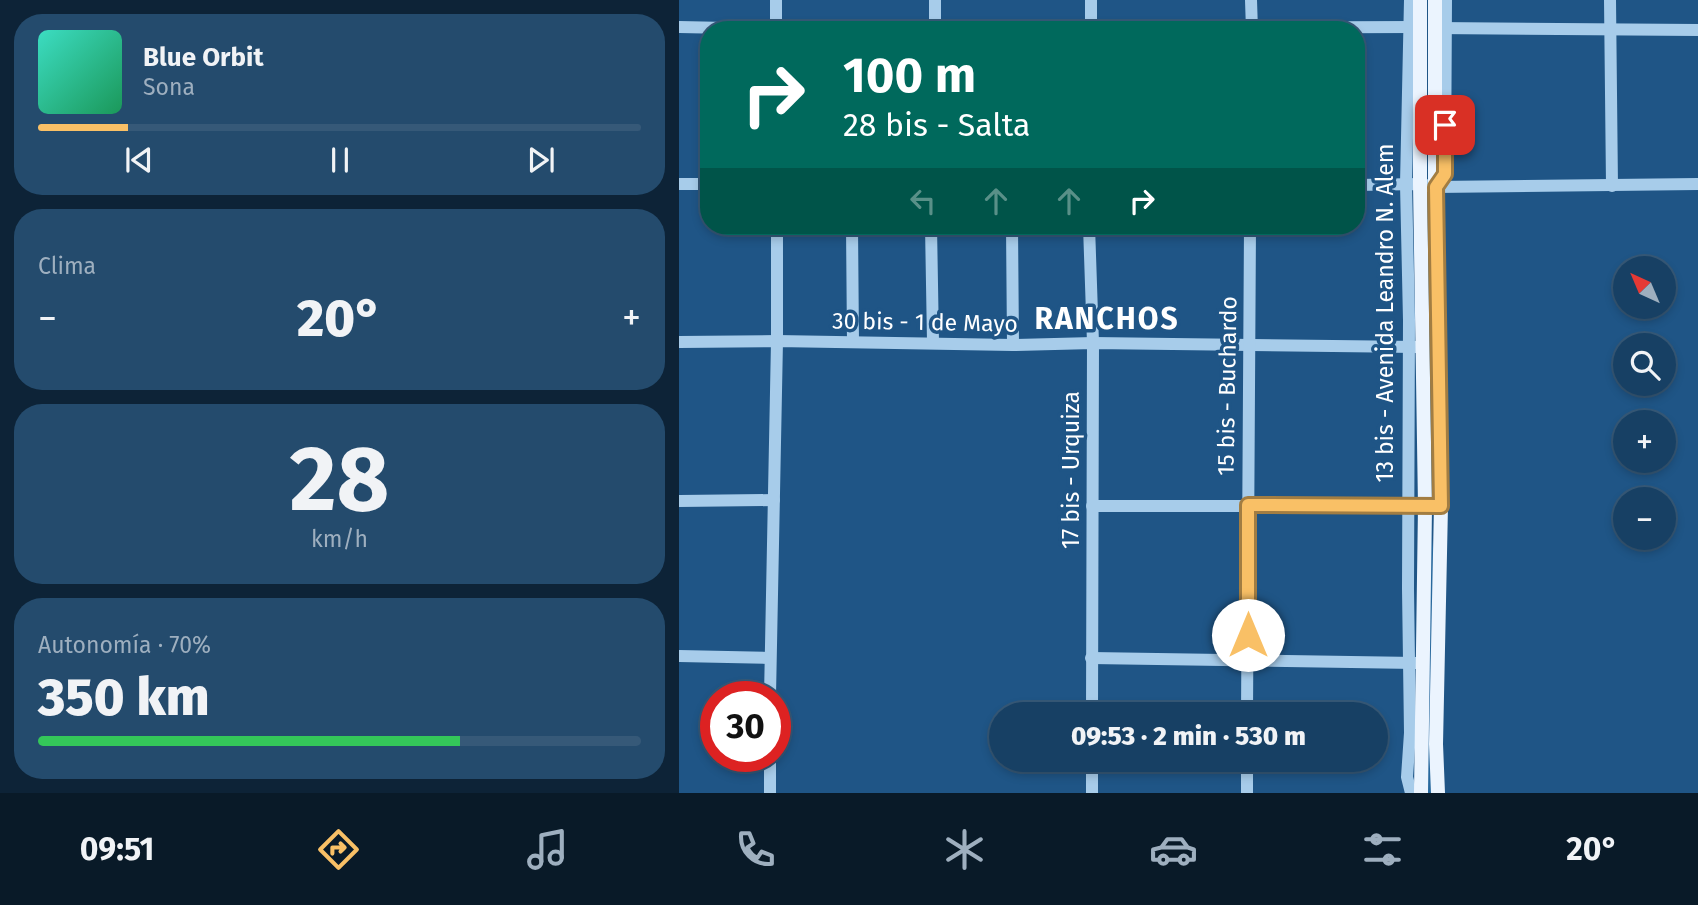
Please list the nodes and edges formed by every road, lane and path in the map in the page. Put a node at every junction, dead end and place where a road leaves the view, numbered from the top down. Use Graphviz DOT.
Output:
graph roads {
  1 [pos="776,0"];
  2 [pos="935,0"];
  3 [pos="1091,0"];
  4 [pos="1251,0"];
  5 [pos="1410,0"];
  6 [pos="1420,0"];
  7 [pos="1436,0"];
  8 [pos="1446,0"];
  9 [pos="1610,0"];
  10 [pos="776,21"];
  11 [pos="935,21"];
  12 [pos="1091,21"];
  13 [pos="1252,21"];
  14 [pos="679,27"];
  15 [pos="700,27"];
  16 [pos="1427,27"];
  17 [pos="1365,28"];
  18 [pos="1610,29"];
  19 [pos="1698,30"];
  20 [pos="679,184"];
  21 [pos="700,184"];
  22 [pos="1413,184"];
  23 [pos="1698,184"];
  24 [pos="1365,185"];
  25 [pos="1612,186"];
  26 [pos="1436,187"];
  27 [pos="777,235"];
  28 [pos="852,235"];
  29 [pos="931,235"];
  30 [pos="1012,235"];
  31 [pos="1090,235"];
  32 [pos="1250,235"];
  33 [pos="777,341"];
  34 [pos="679,342"];
  35 [pos="853,342"];
  36 [pos="933,342"];
  37 [pos="1093,343"];
  38 [pos="1013,345"];
  39 [pos="1248,345"];
  40 [pos="1416,347"];
  41 [pos="774,500"];
  42 [pos="679,501"];
  43 [pos="1248,505"];
  44 [pos="1092,506"];
  45 [pos="1409,506"];
  46 [pos="1425,506"];
  47 [pos="1441,506"];
  48 [pos="679,656"];
  49 [pos="770,658"];
  50 [pos="1091,658"];
  51 [pos="1248,661"];
  52 [pos="1416,663"];
  53 [pos="770,681"];
  54 [pos="1091,702"];
  55 [pos="1247,702"];
  56 [pos="770,772"];
  57 [pos="1092,772"];
  58 [pos="1247,772"];
  59 [pos="770,793"];
  60 [pos="1092,793"];
  61 [pos="1247,793"];
  62 [pos="1411,793"];
  63 [pos="1421,793"];
  64 [pos="1438,793"];
  1 -- 10 [label="street"];
  2 -- 11 [label="street"];
  3 -- 12 [label="street"];
  4 -- 13 [label="street"];
  5 -- 16 [label="street, 13 bis - Avenida Leandro N. Alem"];
  6 -- 16 [label="main road, 13 bis - Avenida Leandro N. Alem"];
  7 -- 16 [label="main road, 13 bis - Avenida Leandro N. Alem"];
  8 -- 16 [label="street"];
  9 -- 18 [label="street"];
  14 -- 15 [label="street"];
  16 -- 17 [label="street"];
  16 -- 18 [label="street"];
  16 -- 22 [label="main road, 13 bis - Avenida Leandro N. Alem"];
  16 -- 26 [label="main road, 13 bis - Avenida Leandro N. Alem"];
  18 -- 19 [label="street"];
  18 -- 25 [label="street"];
  20 -- 21 [label="street"];
  22 -- 24 [label="street"];
  22 -- 26 [label="street"];
  22 -- 40 [label="main road, 13 bis - Avenida Leandro N. Alem"];
  23 -- 25 [label="street"];
  25 -- 26 [label="street"];
  26 -- 47 [label="main road, 13 bis - Avenida Leandro N. Alem"];
  27 -- 33 [label="street"];
  28 -- 35 [label="street"];
  29 -- 36 [label="street"];
  30 -- 38 [label="street"];
  31 -- 37 [label="street, 17 bis - Urquiza"];
  32 -- 39 [label="street, 15 bis - Buchardo"];
  33 -- 34 [label="street, 30 bis - 1 de Mayo"];
  33 -- 35 [label="street, 30 bis - 1 de Mayo"];
  33 -- 41 [label="street"];
  35 -- 36 [label="street, 30 bis - 1 de Mayo"];
  36 -- 38 [label="street, 30 bis - 1 de Mayo"];
  37 -- 38 [label="street, 30 bis - 1 de Mayo"];
  37 -- 39 [label="street, 30 bis - 1 de Mayo"];
  37 -- 44 [label="street, 17 bis - Urquiza"];
  39 -- 40 [label="street, 30 bis - 1 de Mayo"];
  39 -- 43 [label="street, 15 bis - Buchardo"];
  40 -- 45 [label="street, 13 bis - Avenida Leandro N. Alem"];
  40 -- 46 [label="main road, 13 bis - Avenida Leandro N. Alem"];
  41 -- 42 [label="street"];
  41 -- 49 [label="street"];
  43 -- 44 [label="street"];
  43 -- 45 [label="street"];
  43 -- 51 [label="street, 15 bis - Buchardo"];
  44 -- 50 [label="street, 17 bis - Urquiza"];
  45 -- 46 [label="street"];
  45 -- 52 [label="street, 13 bis - Avenida Leandro N. Alem"];
  46 -- 47 [label="street"];
  46 -- 52 [label="main road, 13 bis - Avenida Leandro N. Alem"];
  47 -- 64 [label="main road, 13 bis - Avenida Leandro N. Alem"];
  48 -- 49 [label="street"];
  49 -- 53 [label="street"];
  50 -- 51 [label="street"];
  50 -- 54 [label="street, 17 bis - Urquiza"];
  51 -- 52 [label="street"];
  51 -- 55 [label="street, 15 bis - Buchardo"];
  52 -- 62 [label="street, 13 bis - Avenida Leandro N. Alem"];
  52 -- 63 [label="main road, 13 bis - Avenida Leandro N. Alem"];
  56 -- 59 [label="street"];
  57 -- 60 [label="street"];
  58 -- 61 [label="street"];
}
